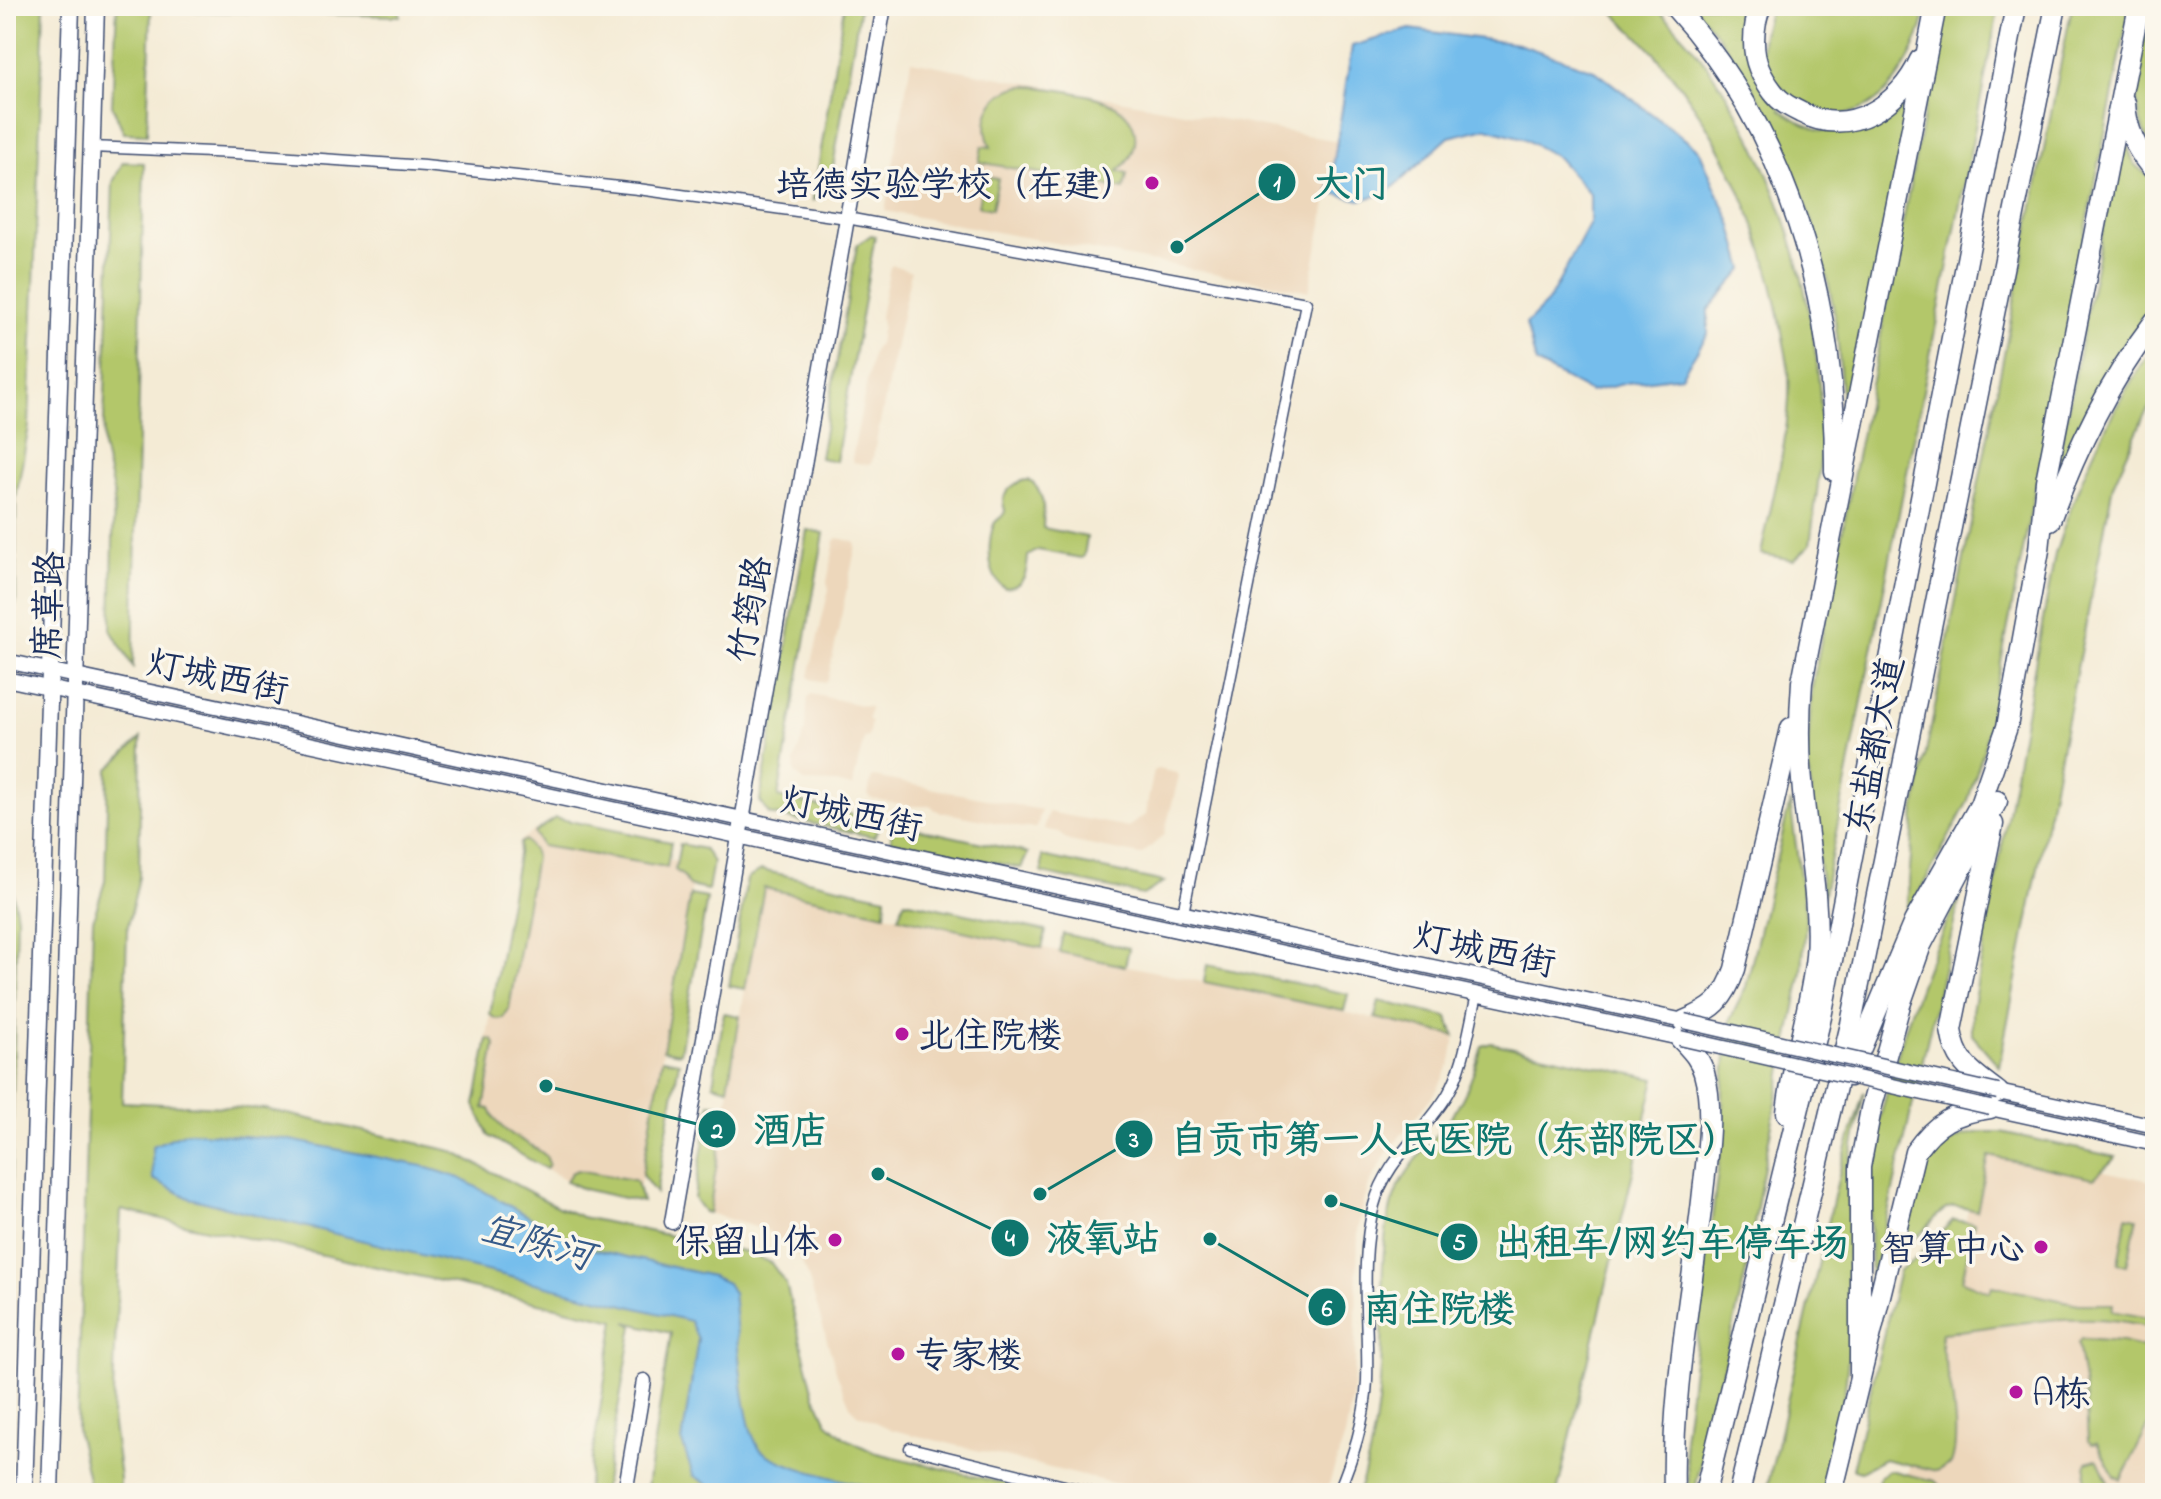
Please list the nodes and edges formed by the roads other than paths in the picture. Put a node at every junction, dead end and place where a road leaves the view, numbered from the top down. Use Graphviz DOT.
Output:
graph roads {
  1 [pos="71,6"];
  2 [pos="96,6"];
  3 [pos="884,6"];
  4 [pos="1674,6"];
  5 [pos="1761,6"];
  6 [pos="1936,6"];
  7 [pos="2016,6"];
  8 [pos="2056,6"];
  9 [pos="2139,6"];
  10 [pos="1930,38"];
  11 [pos="2125,79"];
  12 [pos="91,147"];
  13 [pos="2155,171"];
  14 [pos="847,218"];
  15 [pos="2155,321"];
  16 [pos="1835,510"];
  17 [pos="2039,550"];
  18 [pos="6,661"];
  19 [pos="51,670"];
  20 [pos="77,676"];
  21 [pos="6,679"];
  22 [pos="1802,682"];
  23 [pos="51,689"];
  24 [pos="77,694"];
  25 [pos="2007,727"];
  26 [pos="1997,801"];
  27 [pos="741,818"];
  28 [pos="738,837"];
  29 [pos="1183,913"];
  30 [pos="1477,995"];
  31 [pos="1682,1030"];
  32 [pos="1994,1100"];
  33 [pos="2155,1126"];
  34 [pos="1826,1131"];
  35 [pos="2155,1144"];
  36 [pos="1783,1174"];
  37 [pos="672,1222"];
  38 [pos="1860,1375"];
  39 [pos="644,1381"];
  40 [pos="910,1448"];
  41 [pos="24,1493"];
  42 [pos="50,1493"];
  43 [pos="625,1493"];
  44 [pos="1093,1493"];
  45 [pos="1338,1493"];
  46 [pos="1674,1493"];
  47 [pos="1705,1493"];
  48 [pos="1739,1493"];
  49 [pos="1832,1493"];
  1 -- 19 [label="main road, 席草路"];
  2 -- 12 [label="main road, 席草路"];
  3 -- 14 [label="street, 竹筠路"];
  4 -- 16 [label="highway"];
  5 -- 10 [label="highway"];
  6 -- 10 [label="highway"];
  7 -- 36 [label="highway, 东盐都大道"];
  8 -- 34 [label="highway, 东盐都大道"];
  9 -- 11 [label="highway"];
  10 -- 16 [label="highway"];
  11 -- 13 [label="highway"];
  11 -- 17 [label="highway"];
  12 -- 14 [label="street"];
  12 -- 20 [label="main road, 席草路"];
  14 -- 27 [label="street, 竹筠路"];
  14 -- 29 [label="street"];
  15 -- 17 [label="highway"];
  16 -- 22 [label="highway"];
  17 -- 25 [label="highway"];
  18 -- 19 [label="street, 灯城西街"];
  19 -- 20 [label="street, 灯城西街"];
  19 -- 23 [label="main road, 席草路"];
  20 -- 24 [label="main road, 席草路"];
  20 -- 27 [label="street, 灯城西街"];
  21 -- 23 [label="street, 灯城西街"];
  22 -- 31 [label="highway"];
  22 -- 36 [label="highway"];
  23 -- 24 [label="street, 灯城西街"];
  23 -- 41 [label="main road, 席草路"];
  24 -- 28 [label="street, 灯城西街"];
  24 -- 42 [label="main road, 席草路"];
  25 -- 26 [label="highway"];
  25 -- 34 [label="highway"];
  26 -- 32 [label="highway"];
  26 -- 38 [label="highway"];
  27 -- 28 [label="street, 竹筠路"];
  27 -- 29 [label="street, 灯城西街"];
  28 -- 30 [label="street, 灯城西街"];
  28 -- 37 [label="street, 竹筠路"];
  29 -- 31 [label="street, 灯城西街"];
  30 -- 31 [label="street, 灯城西街"];
  30 -- 45 [label="street"];
  31 -- 32 [label="street, bridge"];
  31 -- 46 [label="highway"];
  32 -- 33 [label="street"];
  32 -- 35 [label="street"];
  32 -- 38 [label="highway"];
  34 -- 48 [label="highway, 东盐都大道"];
  36 -- 47 [label="highway, 东盐都大道"];
  38 -- 49 [label="highway"];
  39 -- 43 [label="street"];
  40 -- 44 [label="street"];
}
